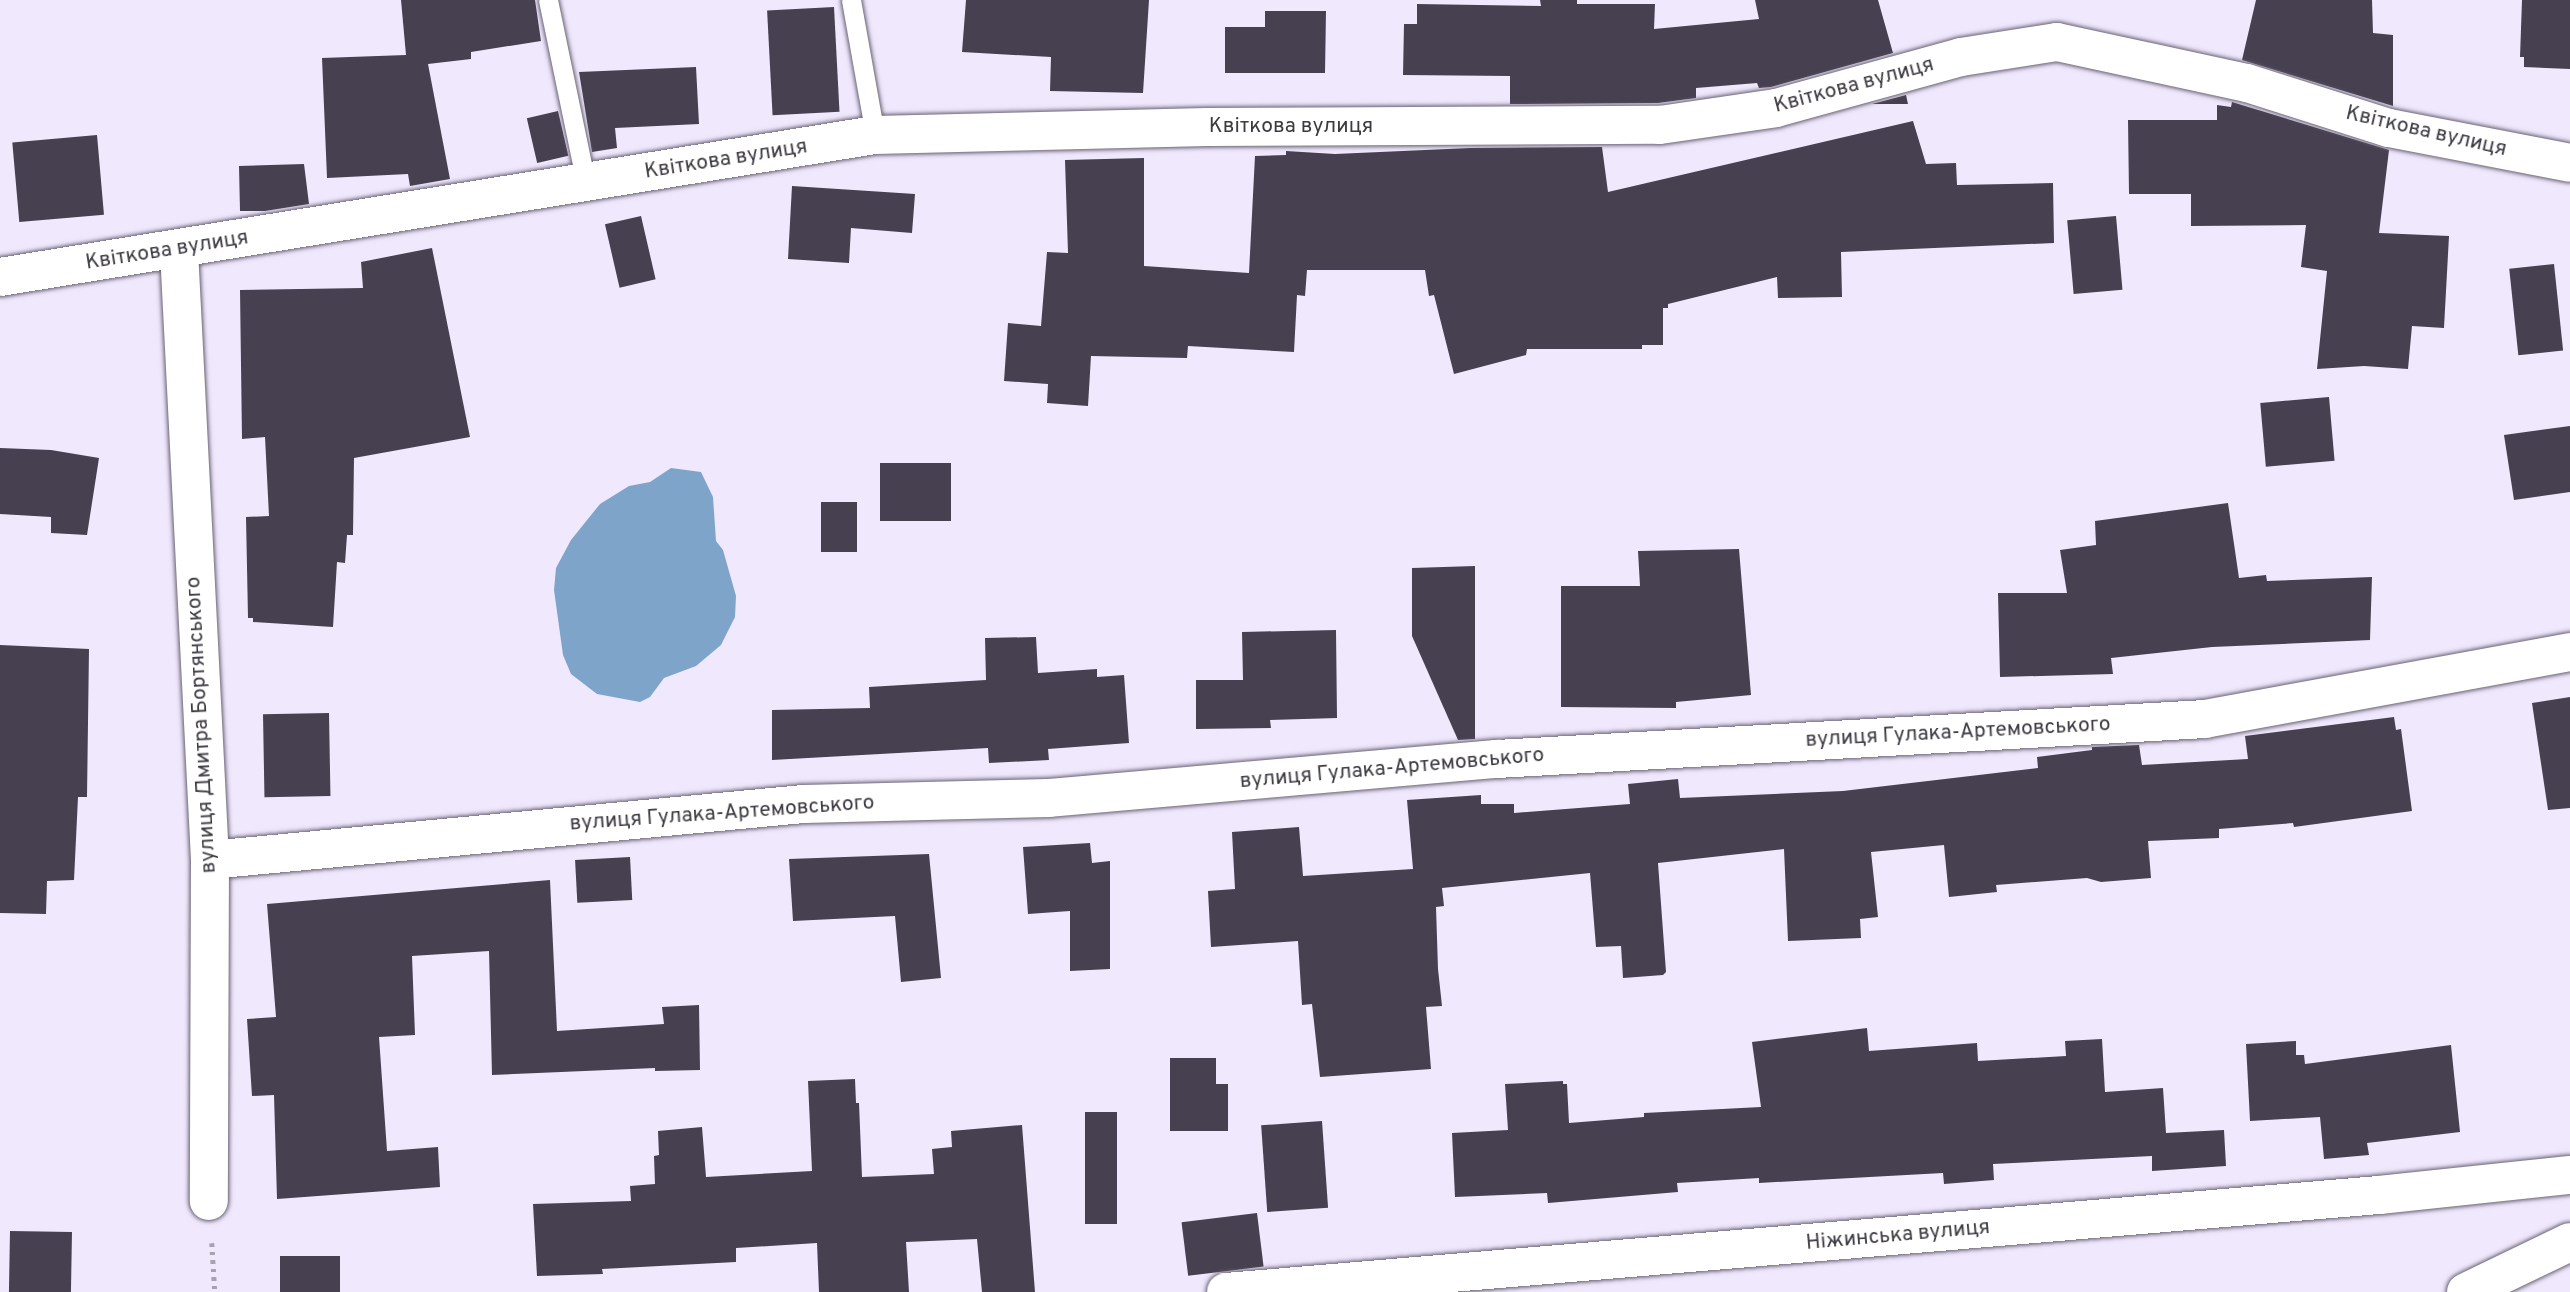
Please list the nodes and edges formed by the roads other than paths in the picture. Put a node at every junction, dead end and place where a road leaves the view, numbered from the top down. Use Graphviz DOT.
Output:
graph roads {
  1 [pos="548,0"];
  2 [pos="850,0"];
  3 [pos="875,135"];
  4 [pos="2570,163"];
  5 [pos="586,183"];
  6 [pos="179,250"];
  7 [pos="0,277"];
  8 [pos="2570,652"];
  9 [pos="210,860"];
  10 [pos="2570,1175"];
  11 [pos="209,1200"];
  12 [pos="2570,1242"];
  13 [pos="1226,1292"];
  14 [pos="2466,1292"];
  1 -- 5 [label="lane"];
  2 -- 3 [label="lane"];
  3 -- 4 [label="street, Квіткова вулиця"];
  3 -- 5 [label="street, Квіткова вулиця"];
  5 -- 6 [label="street, Квіткова вулиця"];
  6 -- 7 [label="street, Квіткова вулиця"];
  6 -- 9 [label="street, вулиця Дмитра Бортянського"];
  8 -- 9 [label="street, вулиця Гулака-Артемовського"];
  9 -- 11 [label="street, вулиця Дмитра Бортянського"];
  10 -- 13 [label="street, Ніжинська вулиця"];
  12 -- 14 [label="street"];
}
